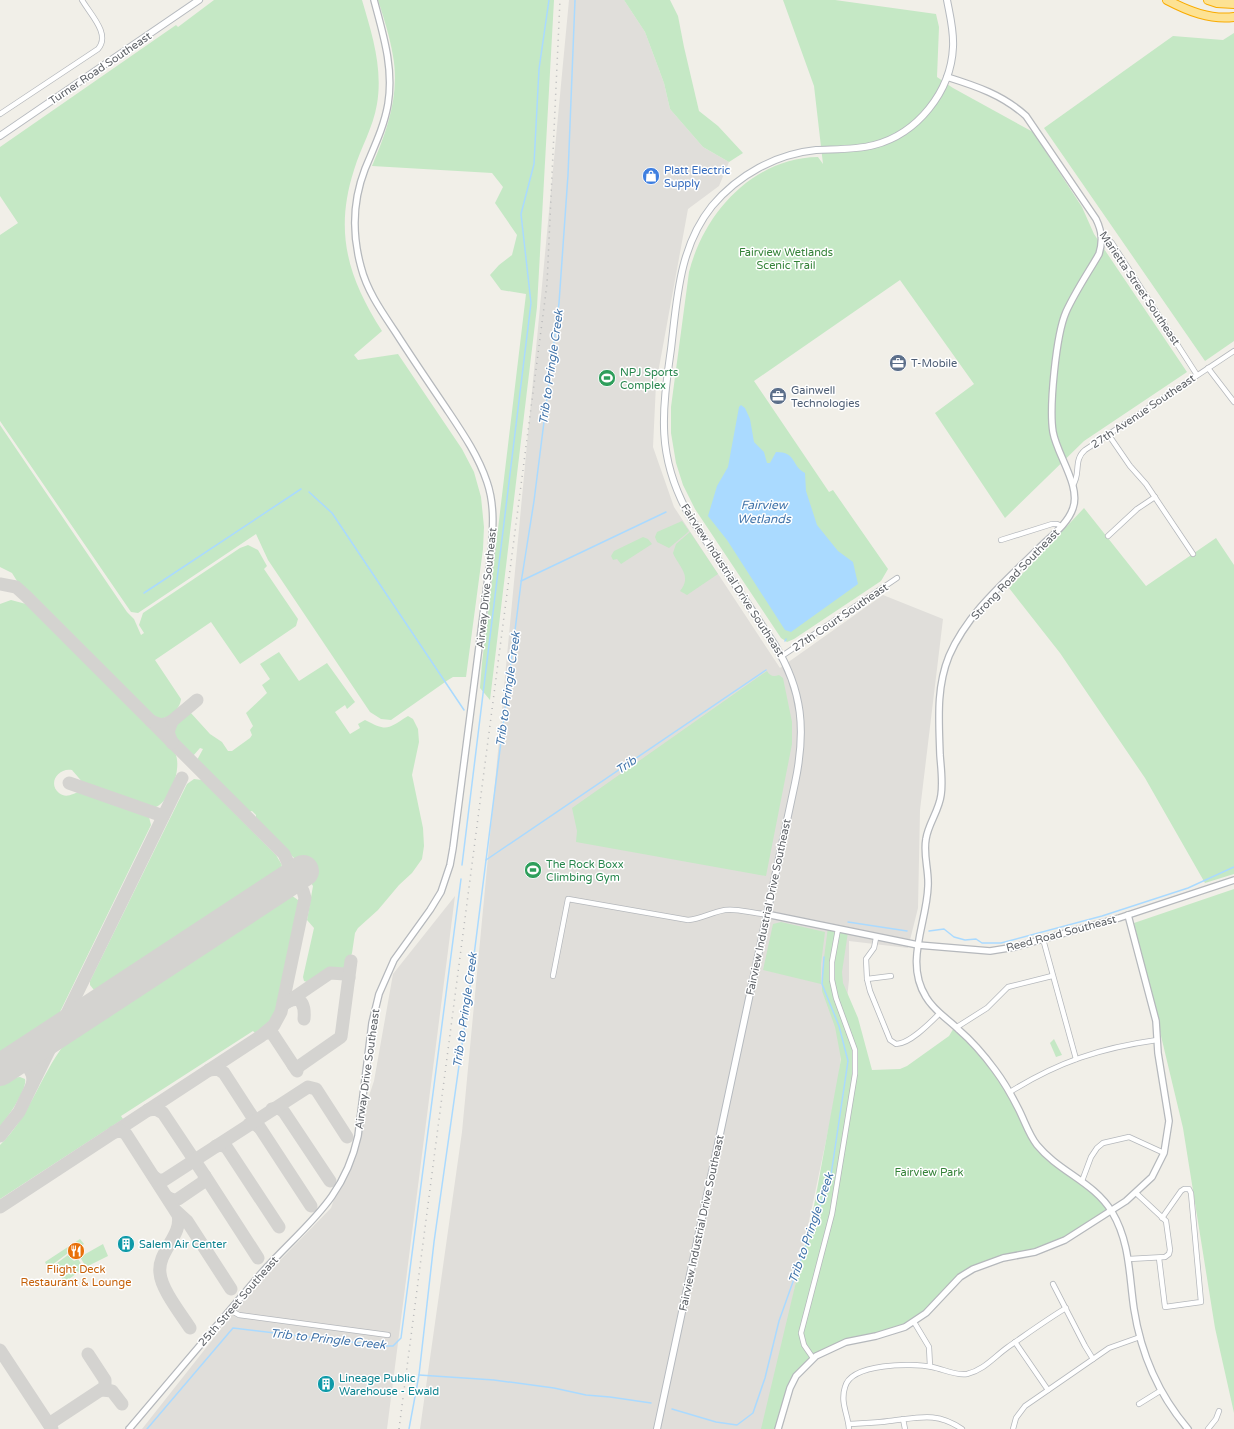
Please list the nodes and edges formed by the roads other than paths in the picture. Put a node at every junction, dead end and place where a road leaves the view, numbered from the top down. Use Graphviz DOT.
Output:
graph roads {
  1 [pos="82,0"];
  2 [pos="199,0"];
  3 [pos="374,0"];
  4 [pos="946,0"];
  5 [pos="1167,0"];
  6 [pos="1208,0"];
  7 [pos="1234,4"];
  8 [pos="1234,17"];
  9 [pos="947,77"];
  10 [pos="0,114"];
  11 [pos="0,136"];
  12 [pos="1101,233"];
  13 [pos="1234,351"];
  14 [pos="1208,368"];
  15 [pos="1197,375"];
  16 [pos="1234,402"];
  17 [pos="1108,434"];
  18 [pos="1073,485"];
  19 [pos="1155,496"];
  20 [pos="1061,526"];
  21 [pos="1108,536"];
  22 [pos="1001,540"];
  23 [pos="1193,554"];
  24 [pos="897,578"];
  25 [pos="782,656"];
  26 [pos="1234,880"];
  27 [pos="766,914"];
  28 [pos="1128,915"];
  29 [pos="838,930"];
  30 [pos="876,938"];
  31 [pos="1043,939"];
  32 [pos="918,946"];
  33 [pos="553,976"];
  34 [pos="891,976"];
  35 [pos="1052,976"];
  36 [pos="867,979"];
  37 [pos="940,1013"];
  38 [pos="956,1027"];
  39 [pos="1157,1040"];
  40 [pos="1076,1059"];
  41 [pos="1010,1092"];
  42 [pos="1164,1153"];
  43 [pos="346,1172"];
  44 [pos="1082,1181"];
  45 [pos="1136,1193"];
  46 [pos="1111,1211"];
  47 [pos="1162,1218"];
  48 [pos="1129,1258"];
  49 [pos="1159,1258"];
  50 [pos="1053,1284"];
  51 [pos="1066,1308"];
  52 [pos="230,1310"];
  53 [pos="914,1322"];
  54 [pos="388,1335"];
  55 [pos="1140,1338"];
  56 [pos="1015,1342"];
  57 [pos="814,1358"];
  58 [pos="1093,1358"];
  59 [pos="930,1366"];
  60 [pos="1048,1390"];
  61 [pos="1160,1391"];
  62 [pos="1139,1404"];
  63 [pos="1219,1411"];
  64 [pos="903,1419"];
  65 [pos="849,1427"];
  66 [pos="128,1429"];
  67 [pos="657,1429"];
  68 [pos="778,1429"];
  69 [pos="905,1429"];
  70 [pos="962,1429"];
  71 [pos="1013,1429"];
  72 [pos="1188,1429"];
  73 [pos="1208,1429"];
  1 -- 10 [label="street"];
  2 -- 11 [label="main road, Turner Road Southeast"];
  3 -- 43 [label="street, Airway Drive Southeast"];
  4 -- 9 [label="main road, Fairview Industrial Drive Southeast"];
  5 -- 8 [label="highway"];
  6 -- 7 [label="highway"];
  9 -- 12 [label="street, Marietta Street Southeast"];
  9 -- 25 [label="main road, Fairview Industrial Drive Southeast"];
  12 -- 15 [label="street, Marietta Street Southeast"];
  12 -- 18 [label="street, Strong Road Southeast"];
  13 -- 14 [label="street, 27th Avenue Southeast"];
  14 -- 15 [label="street, 27th Avenue Southeast"];
  14 -- 16 [label="street"];
  15 -- 17 [label="street, 27th Avenue Southeast"];
  17 -- 18 [label="street, 27th Avenue Southeast"];
  17 -- 19 [label="street"];
  18 -- 20 [label="street, Strong Road Southeast"];
  19 -- 21 [label="street"];
  19 -- 23 [label="street"];
  20 -- 22 [label="street"];
  20 -- 32 [label="street, Strong Road Southeast"];
  24 -- 25 [label="street, 27th Court Southeast"];
  25 -- 27 [label="main road, Fairview Industrial Drive Southeast"];
  26 -- 28 [label="street, Reed Road Southeast"];
  27 -- 29 [label="street, Reed Road Southeast"];
  27 -- 33 [label="street"];
  27 -- 67 [label="main road, Fairview Industrial Drive Southeast"];
  28 -- 31 [label="street, Reed Road Southeast"];
  28 -- 39 [label="street"];
  29 -- 30 [label="street, Reed Road Southeast"];
  29 -- 57 [label="street"];
  30 -- 32 [label="street, Reed Road Southeast"];
  30 -- 36 [label="street"];
  31 -- 32 [label="street, Reed Road Southeast"];
  31 -- 35 [label="street"];
  32 -- 37 [label="street, Strong Road Southeast"];
  34 -- 36 [label="street"];
  35 -- 38 [label="street"];
  35 -- 40 [label="street"];
  36 -- 37 [label="street"];
  37 -- 38 [label="street, Strong Road Southeast"];
  38 -- 41 [label="street, Strong Road Southeast"];
  39 -- 40 [label="street"];
  39 -- 42 [label="street"];
  40 -- 41 [label="street"];
  41 -- 44 [label="street, Strong Road Southeast"];
  42 -- 44 [label="street"];
  42 -- 45 [label="street"];
  43 -- 52 [label="street, 25th Street Southeast"];
  44 -- 46 [label="street, Strong Road Southeast"];
  45 -- 46 [label="street"];
  45 -- 47 [label="street"];
  46 -- 48 [label="street, Strong Road Southeast"];
  46 -- 53 [label="street"];
  47 -- 49 [label="street"];
  47 -- 49 [label="street"];
  48 -- 49 [label="street"];
  48 -- 55 [label="street, Strong Road Southeast"];
  50 -- 51 [label="street"];
  51 -- 56 [label="street"];
  51 -- 58 [label="street"];
  52 -- 54 [label="street"];
  52 -- 66 [label="street, 25th Street Southeast"];
  53 -- 57 [label="street"];
  53 -- 59 [label="street"];
  55 -- 58 [label="street"];
  55 -- 61 [label="street, Strong Road Southeast"];
  56 -- 59 [label="street"];
  56 -- 60 [label="street"];
  57 -- 68 [label="street"];
  58 -- 60 [label="street"];
  59 -- 65 [label="street"];
  60 -- 71 [label="street"];
  61 -- 62 [label="street"];
  61 -- 72 [label="street, Strong Road Southeast"];
  63 -- 73 [label="street"];
  64 -- 65 [label="street"];
  64 -- 69 [label="street"];
  64 -- 70 [label="street"];
}
